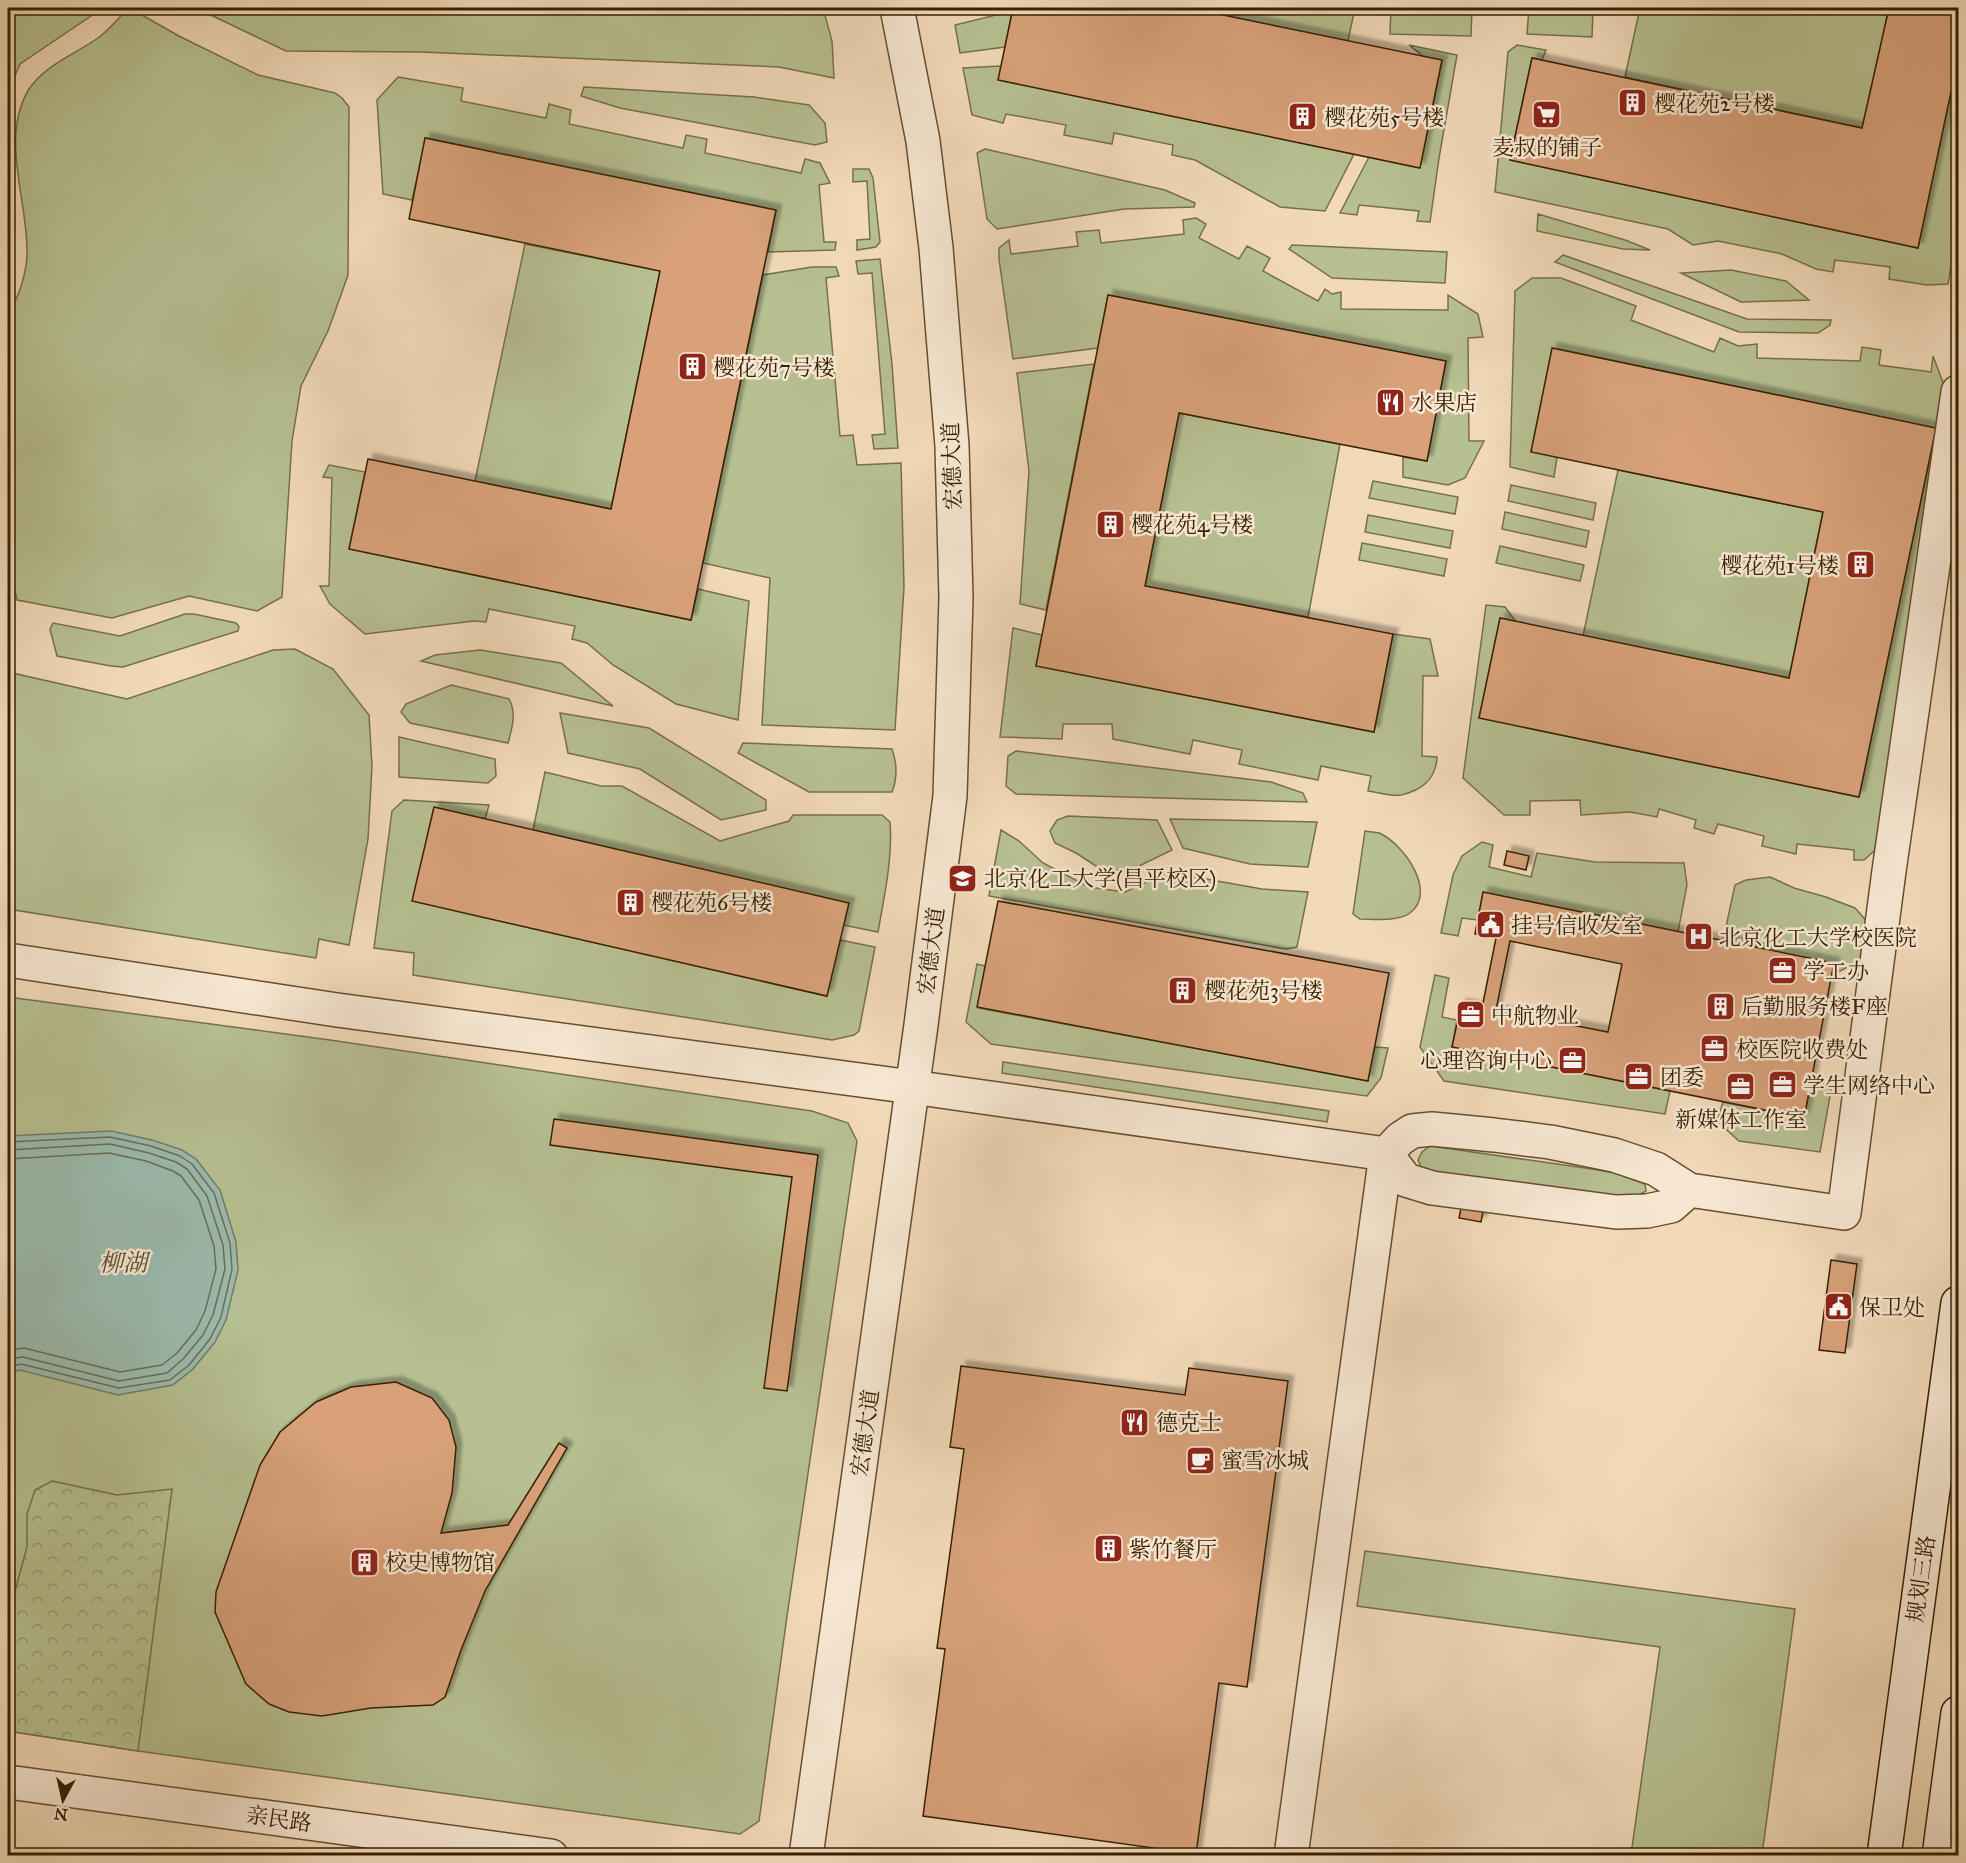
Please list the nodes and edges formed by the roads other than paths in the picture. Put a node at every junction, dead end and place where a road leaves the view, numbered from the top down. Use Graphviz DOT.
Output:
graph roads {
  1 [pos="897,8"];
  2 [pos="1959,392"];
  3 [pos="8,960"];
  4 [pos="912,1087"];
  5 [pos="1386,1154"];
  6 [pos="1689,1190"];
  7 [pos="1959,1303"];
  8 [pos="1959,1713"];
  9 [pos="8,1782"];
  10 [pos="551,1856"];
  11 [pos="806,1856"];
  12 [pos="1291,1856"];
  13 [pos="1884,1856"];
  14 [pos="1939,1856"];
  1 -- 4 [label="street, 宏德大道"];
  2 -- 6 [label="street"];
  3 -- 4 [label="street"];
  4 -- 5 [label="street"];
  4 -- 11 [label="street, 宏德大道"];
  5 -- 6 [label="street"];
  5 -- 6 [label="street"];
  5 -- 12 [label="street"];
  7 -- 13 [label="street, 规划三路"];
  8 -- 14 [label="street"];
  9 -- 10 [label="street, 亲民路"];
}
